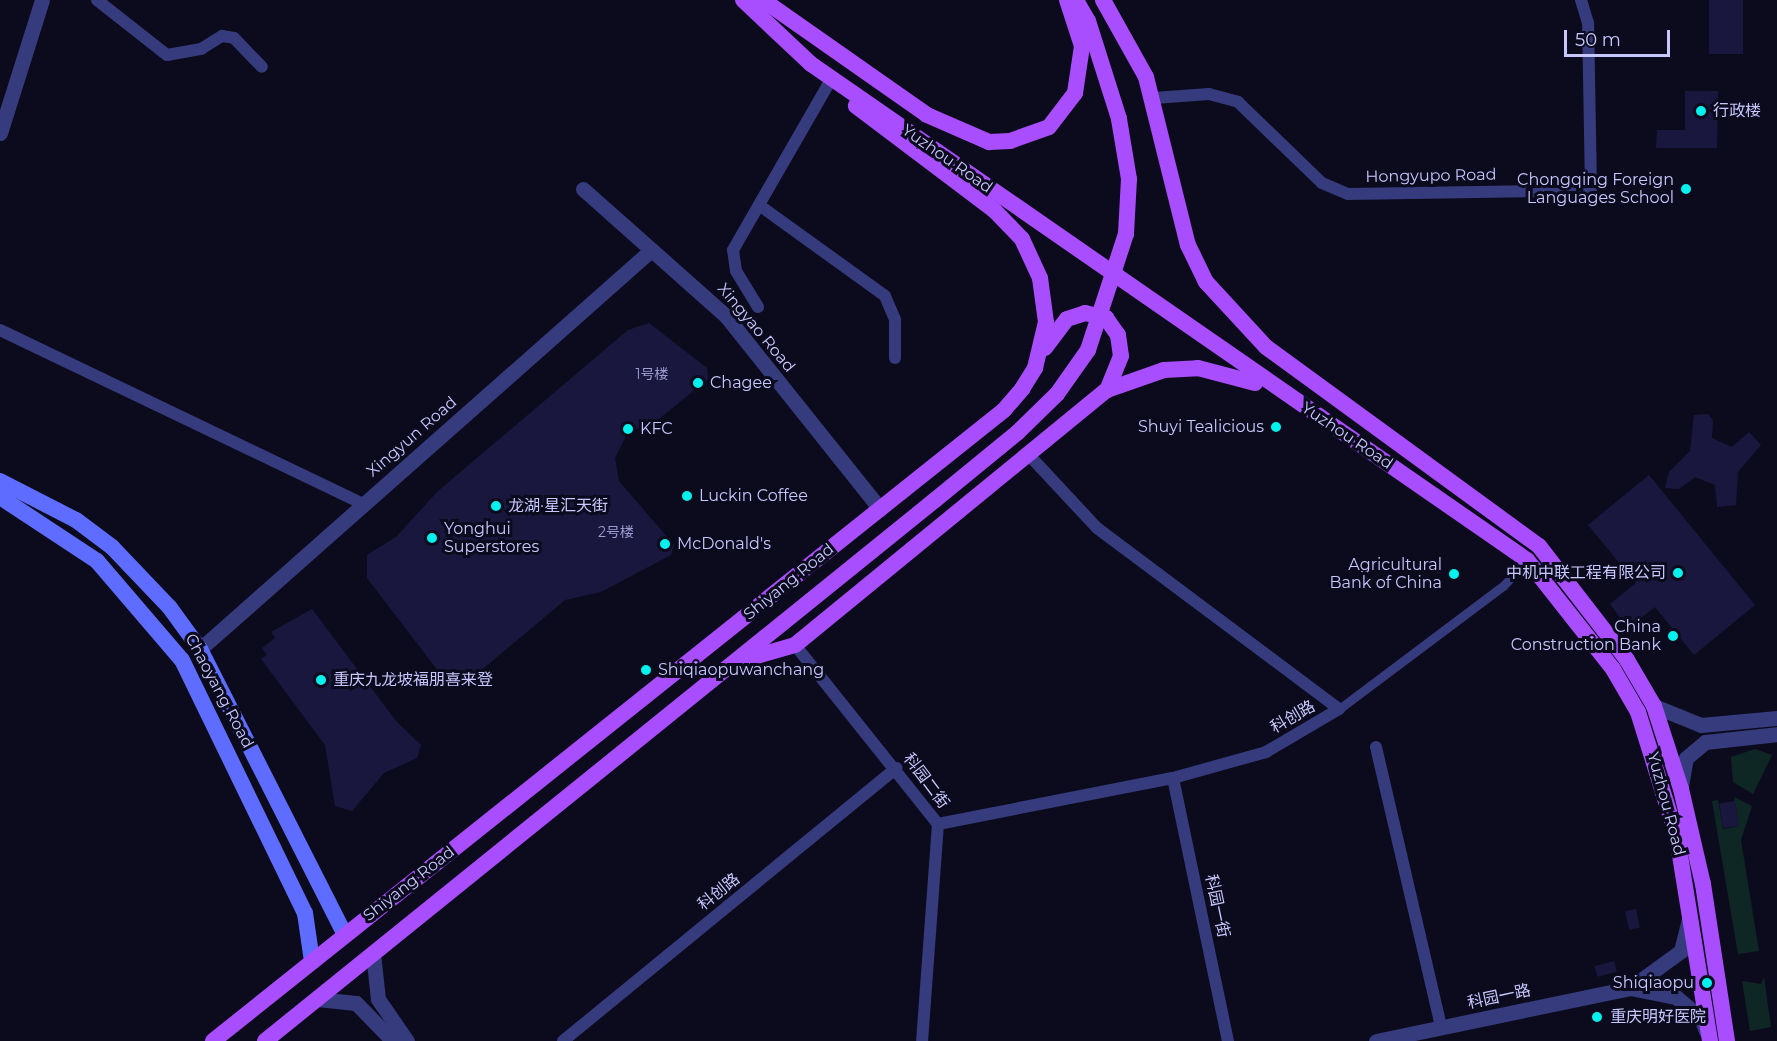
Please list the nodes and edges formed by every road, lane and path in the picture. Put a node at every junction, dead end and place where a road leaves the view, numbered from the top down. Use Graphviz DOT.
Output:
graph roads {
  1 [pos="42,0"];
  2 [pos="743,0"];
  3 [pos="763,0"];
  4 [pos="1067,0"];
  5 [pos="1075,0"];
  6 [pos="1103,0"];
  7 [pos="1581,0"];
  8 [pos="102,1"];
  9 [pos="811,64"];
  10 [pos="262,67"];
  11 [pos="830,81"];
  12 [pos="1154,98"];
  13 [pos="0,132"];
  14 [pos="583,189"];
  15 [pos="759,205"];
  16 [pos="649,252"];
  17 [pos="758,307"];
  18 [pos="0,330"];
  19 [pos="895,358"];
  20 [pos="1035,368"];
  21 [pos="1107,390"];
  22 [pos="1292,399"];
  23 [pos="1027,453"];
  24 [pos="0,481"];
  25 [pos="0,497"];
  26 [pos="363,504"];
  27 [pos="880,509"];
  28 [pos="1527,560"];
  29 [pos="795,645"];
  30 [pos="200,649"];
  31 [pos="727,665"];
  32 [pos="1654,706"];
  33 [pos="1339,709"];
  34 [pos="1777,718"];
  35 [pos="1701,725"];
  36 [pos="1777,734"];
  37 [pos="1705,742"];
  38 [pos="1376,747"];
  39 [pos="896,768"];
  40 [pos="1173,778"];
  41 [pos="1681,789"];
  42 [pos="938,824"];
  43 [pos="300,848"];
  44 [pos="277,857"];
  45 [pos="1687,888"];
  46 [pos="345,934"];
  47 [pos="374,953"];
  48 [pos="312,961"];
  49 [pos="1630,987"];
  50 [pos="317,999"];
  51 [pos="1441,1027"];
  52 [pos="213,1041"];
  53 [pos="265,1041"];
  54 [pos="393,1041"];
  55 [pos="407,1041"];
  56 [pos="563,1041"];
  57 [pos="922,1041"];
  58 [pos="1228,1041"];
  59 [pos="1376,1041"];
  60 [pos="1710,1041"];
  61 [pos="1727,1041"];
  1 -- 13 [label="street"];
  2 -- 9 [label="main road, Yuzhou Road"];
  3 -- 4 [label="main road"];
  5 -- 31 [label="main road, Shiyang Road, bridge"];
  6 -- 12 [label="main road, Yuzhou Road"];
  7 -- 12 [label="street, Hongyupo Road"];
  8 -- 10 [label="street"];
  9 -- 11 [label="main road, Shiyang Road"];
  9 -- 22 [label="main road, Yuzhou Road"];
  11 -- 15 [label="street"];
  11 -- 20 [label="main road, Shiyang Road"];
  12 -- 32 [label="main road, Yuzhou Road"];
  14 -- 16 [label="street, Xingyao Road"];
  15 -- 17 [label="street"];
  15 -- 19 [label="street"];
  16 -- 26 [label="street, Xingyun Road"];
  16 -- 27 [label="street, Xingyao Road"];
  18 -- 26 [label="street"];
  20 -- 21 [label="main road"];
  20 -- 27 [label="main road, Shiyang Road"];
  21 -- 22 [label="main road"];
  21 -- 23 [label="main road"];
  22 -- 28 [label="main road, Yuzhou Road"];
  23 -- 29 [label="main road"];
  23 -- 33 [label="street, 科创路"];
  24 -- 30 [label="main road, Chaoyang Road"];
  25 -- 44 [label="main road, Chaoyang Road"];
  26 -- 30 [label="street, Xingyun Road"];
  27 -- 46 [label="main road, Shiyang Road"];
  28 -- 33 [label="street"];
  28 -- 45 [label="main road, Yuzhou Road"];
  29 -- 31 [label="main road"];
  29 -- 39 [label="street, 科园二街"];
  30 -- 43 [label="main road, Chaoyang Road"];
  31 -- 47 [label="main road, Shiyang Road"];
  32 -- 35 [label="street"];
  32 -- 41 [label="main road, Yuzhou Road"];
  33 -- 40 [label="street, 科创路"];
  34 -- 35 [label="street"];
  35 -- 37 [label="street"];
  36 -- 37 [label="street"];
  37 -- 41 [label="street"];
  38 -- 51 [label="street"];
  39 -- 42 [label="street, 科园二街"];
  39 -- 56 [label="street, 科创路"];
  40 -- 42 [label="street, 科创路"];
  40 -- 58 [label="street, 科园一街"];
  41 -- 61 [label="main road, Yuzhou Road"];
  42 -- 57 [label="street, 科园二街"];
  43 -- 44 [label="main road"];
  43 -- 46 [label="main road, Chaoyang Road"];
  44 -- 48 [label="main road, Chaoyang Road"];
  45 -- 49 [label="street"];
  45 -- 60 [label="main road, Yuzhou Road"];
  46 -- 48 [label="main road, Shiyang Road"];
  47 -- 50 [label="main road, Shiyang Road"];
  47 -- 55 [label="street"];
  48 -- 52 [label="main road, Shiyang Road"];
  49 -- 51 [label="street, 科园一路"];
  49 -- 60 [label="street"];
  50 -- 53 [label="main road, Shiyang Road"];
  50 -- 54 [label="street"];
  51 -- 59 [label="street, 科园一路"];
}
